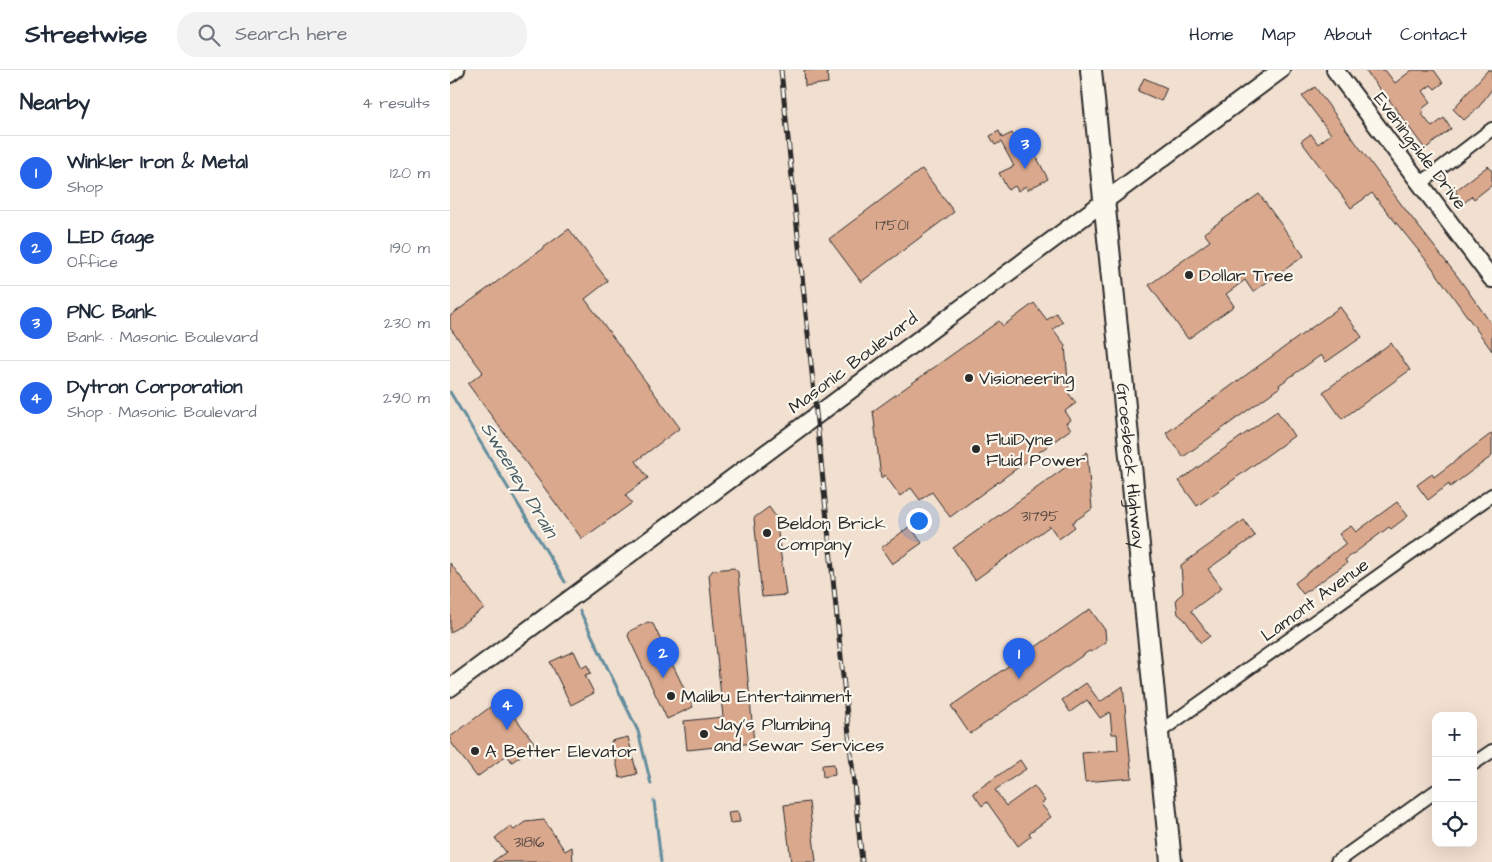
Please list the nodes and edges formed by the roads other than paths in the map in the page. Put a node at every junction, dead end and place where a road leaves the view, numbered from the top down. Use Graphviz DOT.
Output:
graph roads {
  1 [pos="458,70"];
  2 [pos="1090,70"];
  3 [pos="1281,70"];
  4 [pos="1335,70"];
  5 [pos="450,76"];
  6 [pos="1492,129"];
  7 [pos="1420,184"];
  8 [pos="1104,201"];
  9 [pos="1492,279"];
  10 [pos="1492,495"];
  11 [pos="450,688"];
  12 [pos="1158,734"];
  13 [pos="1492,751"];
  14 [pos="1477,761"];
  15 [pos="1432,794"];
  16 [pos="1171,862"];
  17 [pos="1337,862"];
  1 -- 5 [label="street"];
  2 -- 8 [label="main road, Groesbeck Highway"];
  3 -- 8 [label="street, Masonic Boulevard"];
  4 -- 7 [label="street, Eveningside Drive"];
  6 -- 7 [label="street"];
  7 -- 9 [label="street, Eveningside Drive"];
  8 -- 11 [label="street, Masonic Boulevard"];
  8 -- 12 [label="main road, Groesbeck Highway"];
  10 -- 12 [label="street, Lamont Avenue"];
  12 -- 16 [label="main road, Groesbeck Highway"];
  13 -- 14 [label="street"];
  15 -- 17 [label="street"];
}
